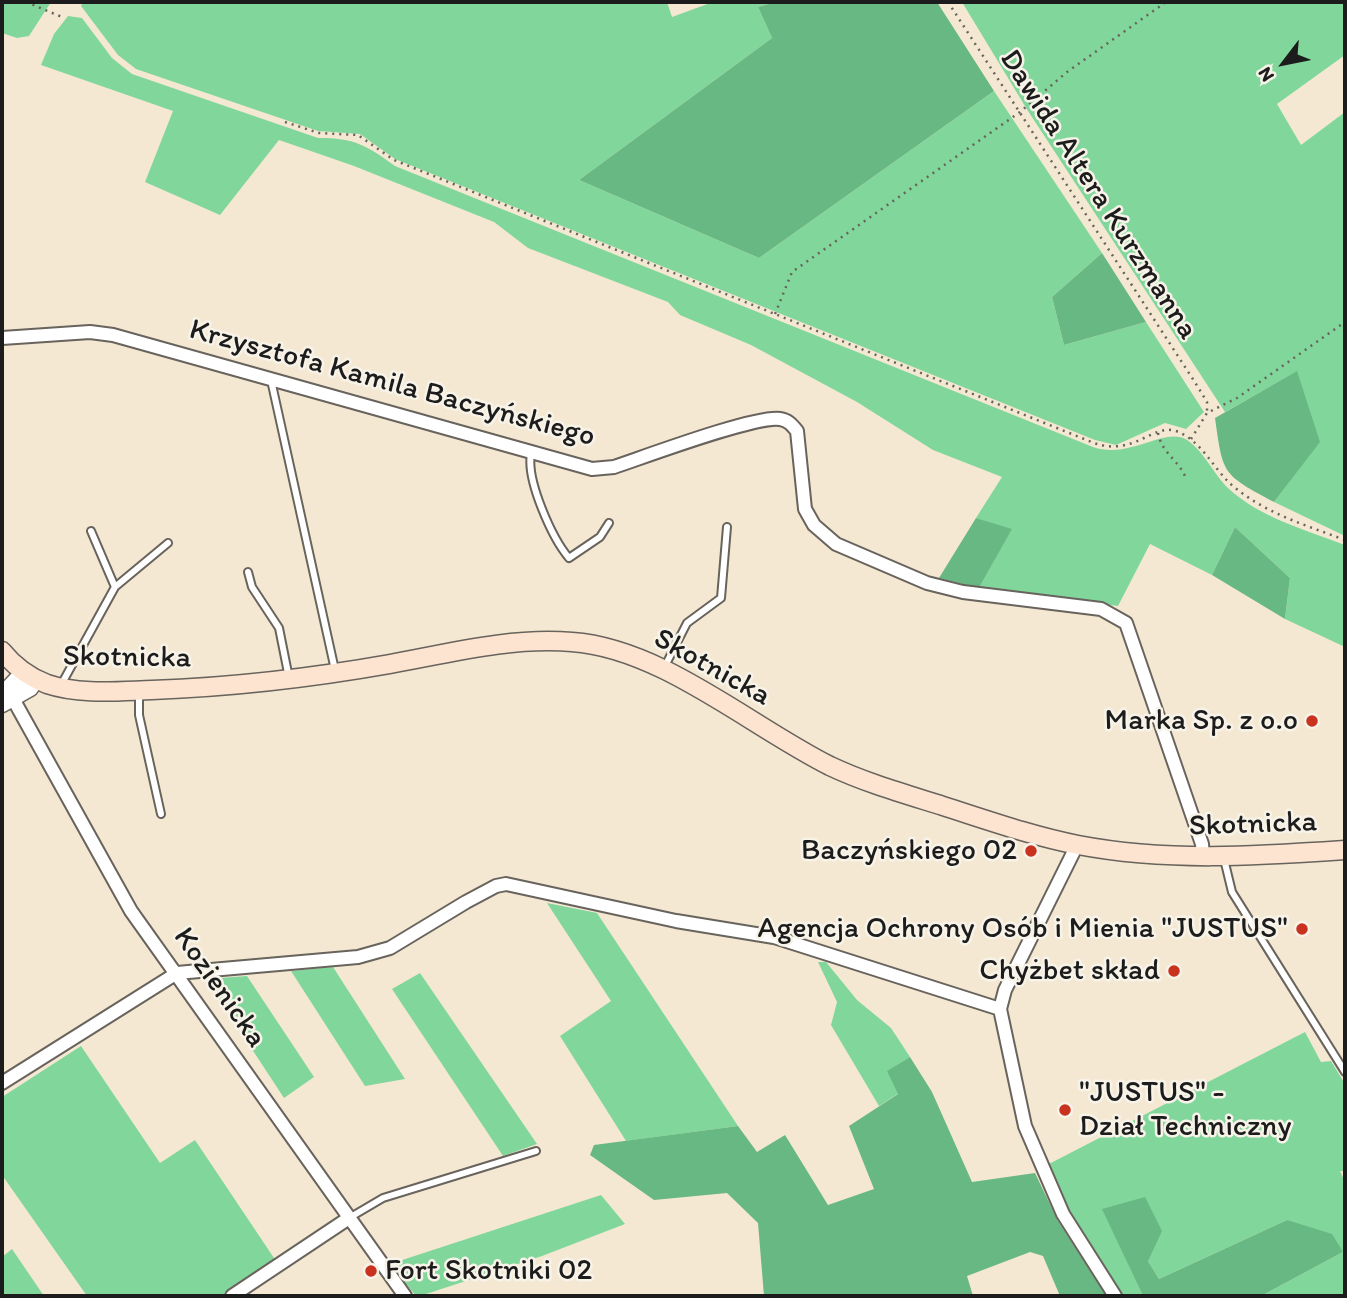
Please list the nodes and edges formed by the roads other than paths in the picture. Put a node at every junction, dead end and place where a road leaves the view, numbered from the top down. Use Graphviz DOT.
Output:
graph roads {
  1 [pos="2,338"];
  2 [pos="271,380"];
  3 [pos="531,454"];
  4 [pos="609,523"];
  5 [pos="727,527"];
  6 [pos="91,531"];
  7 [pos="168,543"];
  8 [pos="248,572"];
  9 [pos="115,587"];
  10 [pos="2,651"];
  11 [pos="663,670"];
  12 [pos="335,672"];
  13 [pos="30,676"];
  14 [pos="290,680"];
  15 [pos="60,687"];
  16 [pos="139,690"];
  17 [pos="6,692"];
  18 [pos="161,814"];
  19 [pos="1077,845"];
  20 [pos="1345,850"];
  21 [pos="1203,857"];
  22 [pos="1223,857"];
  23 [pos="177,973"];
  24 [pos="1000,1009"];
  25 [pos="1345,1072"];
  26 [pos="2,1083"];
  27 [pos="536,1151"];
  28 [pos="349,1218"];
  29 [pos="232,1296"];
  30 [pos="405,1296"];
  31 [pos="1115,1296"];
  1 -- 2 [label="street, Krzysztofa Kamila Baczyńskiego"];
  2 -- 3 [label="street, Krzysztofa Kamila Baczyńskiego"];
  2 -- 12 [label="lane"];
  3 -- 4 [label="lane"];
  3 -- 21 [label="street, Krzysztofa Kamila Baczyńskiego"];
  5 -- 11 [label="lane"];
  6 -- 9 [label="lane"];
  7 -- 9 [label="lane"];
  8 -- 14 [label="lane"];
  9 -- 15 [label="lane"];
  10 -- 13 [label="main road, Skotnicka"];
  11 -- 12 [label="main road, Skotnicka"];
  11 -- 19 [label="main road, Skotnicka"];
  12 -- 14 [label="main road, Skotnicka"];
  13 -- 15 [label="main road, Skotnicka"];
  13 -- 17 [label="street, Skotnicka"];
  14 -- 16 [label="main road, Skotnicka"];
  15 -- 16 [label="main road, Skotnicka"];
  16 -- 18 [label="lane"];
  17 -- 23 [label="street, Kozienicka"];
  19 -- 21 [label="main road, Skotnicka"];
  19 -- 24 [label="street"];
  20 -- 22 [label="main road, Skotnicka"];
  21 -- 22 [label="main road, Skotnicka"];
  22 -- 25 [label="lane"];
  23 -- 24 [label="street"];
  23 -- 26 [label="street"];
  23 -- 28 [label="street, Kozienicka"];
  24 -- 31 [label="street"];
  27 -- 28 [label="lane"];
  28 -- 29 [label="street"];
  28 -- 30 [label="street, Kozienicka"];
}
